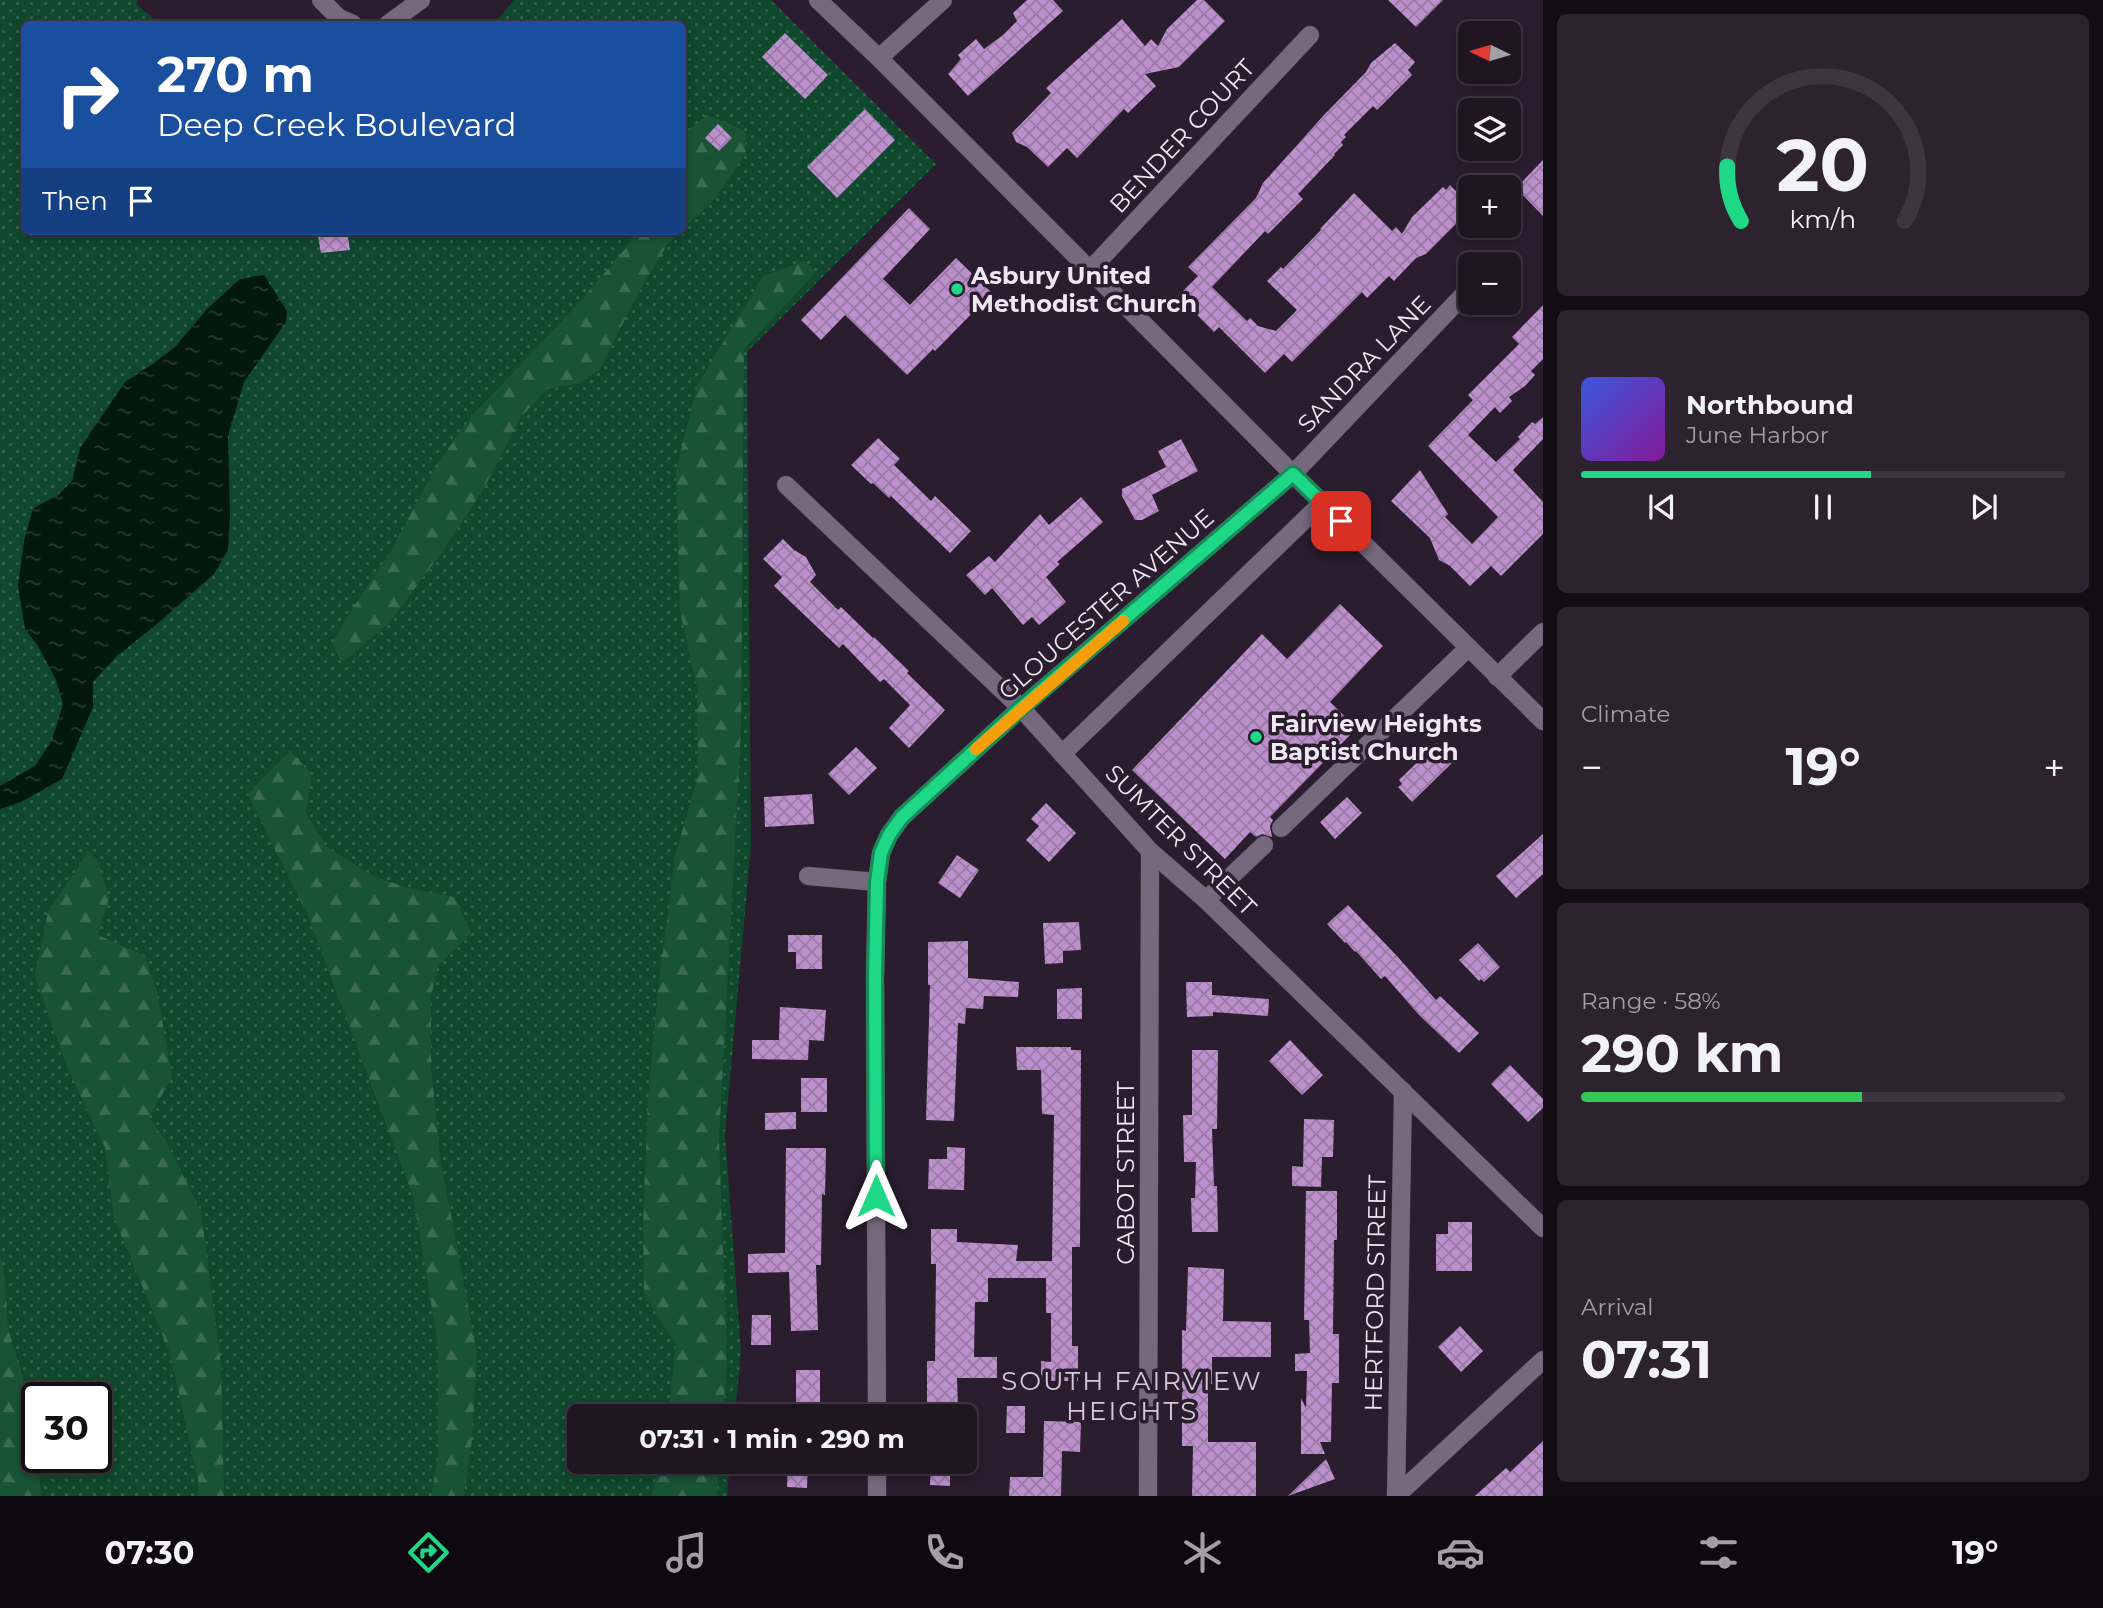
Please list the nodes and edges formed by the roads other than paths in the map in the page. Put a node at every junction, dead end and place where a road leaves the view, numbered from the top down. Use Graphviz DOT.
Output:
graph roads {
  1 [pos="321,0"];
  2 [pos="421,0"];
  3 [pos="818,0"];
  4 [pos="943,0"];
  5 [pos="346,21"];
  6 [pos="392,21"];
  7 [pos="1310,35"];
  8 [pos="879,58"];
  9 [pos="1090,270"];
  10 [pos="1458,301"];
  11 [pos="1293,474"];
  12 [pos="786,485"];
  13 [pos="1322,503"];
  14 [pos="1543,632"];
  15 [pos="1468,648"];
  16 [pos="1497,677"];
  17 [pos="1021,708"];
  18 [pos="1543,720"];
  19 [pos="1062,754"];
  20 [pos="1281,828"];
  21 [pos="1264,845"];
  22 [pos="1150,851"];
  23 [pos="808,876"];
  24 [pos="877,882"];
  25 [pos="1206,901"];
  26 [pos="1403,1091"];
  27 [pos="1543,1228"];
  28 [pos="1543,1360"];
  29 [pos="877,1404"];
  30 [pos="877,1474"];
  31 [pos="877,1496"];
  32 [pos="1148,1496"];
  33 [pos="1396,1496"];
  1 -- 5 [label="street"];
  2 -- 6 [label="street"];
  3 -- 8 [label="street"];
  4 -- 8 [label="street"];
  7 -- 9 [label="street, BENDER COURT"];
  8 -- 9 [label="street"];
  9 -- 11 [label="street"];
  10 -- 11 [label="street, SANDRA LANE"];
  11 -- 13 [label="street"];
  11 -- 17 [label="street, GLOUCESTER AVENUE"];
  12 -- 17 [label="street, SUMTER STREET"];
  13 -- 15 [label="street"];
  13 -- 19 [label="street"];
  14 -- 16 [label="street"];
  15 -- 16 [label="street"];
  15 -- 20 [label="street"];
  16 -- 18 [label="street"];
  17 -- 19 [label="street, SUMTER STREET"];
  17 -- 24 [label="street, GLOUCESTER AVENUE"];
  19 -- 22 [label="street, SUMTER STREET"];
  21 -- 25 [label="street"];
  22 -- 25 [label="street, SUMTER STREET"];
  22 -- 32 [label="street, CABOT STREET"];
  23 -- 24 [label="street"];
  24 -- 29 [label="street, GLOUCESTER AVENUE"];
  25 -- 26 [label="street, SUMTER STREET"];
  26 -- 27 [label="street, SUMTER STREET"];
  26 -- 33 [label="street, HERTFORD STREET"];
  28 -- 33 [label="street"];
  30 -- 31 [label="street"];
}
